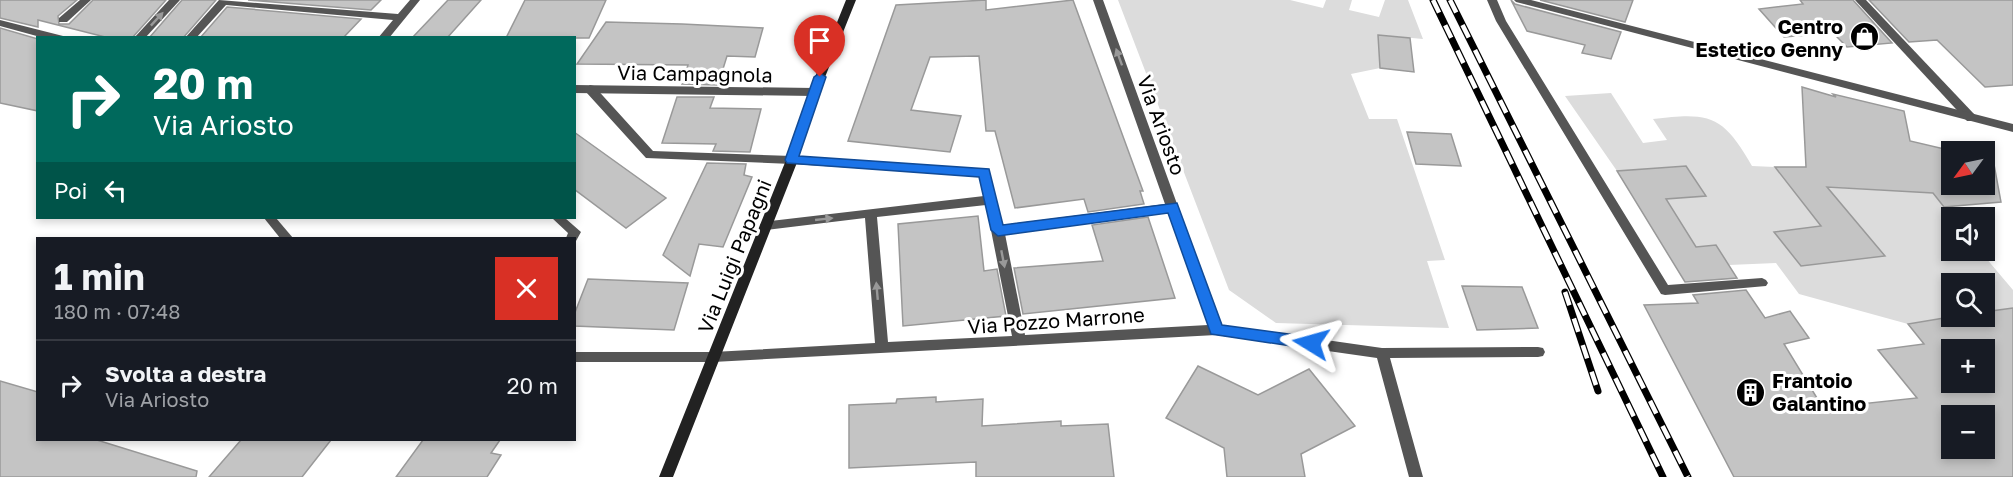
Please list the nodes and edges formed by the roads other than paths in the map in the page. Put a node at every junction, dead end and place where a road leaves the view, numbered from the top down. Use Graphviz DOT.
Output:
graph roads {
  1 [pos="86,0"];
  2 [pos="175,0"];
  3 [pos="415,0"];
  4 [pos="852,0"];
  5 [pos="1098,0"];
  6 [pos="1492,0"];
  7 [pos="1519,0"];
  8 [pos="1860,0"];
  9 [pos="224,1"];
  10 [pos="400,17"];
  11 [pos="63,20"];
  12 [pos="0,23"];
  13 [pos="51,36"];
  14 [pos="142,36"];
  15 [pos="192,36"];
  16 [pos="385,36"];
  17 [pos="576,89"];
  18 [pos="590,89"];
  19 [pos="814,92"];
  20 [pos="1971,118"];
  21 [pos="2013,129"];
  22 [pos="792,160"];
  23 [pos="990,200"];
  24 [pos="1173,207"];
  25 [pos="871,214"];
  26 [pos="271,219"];
  27 [pos="559,219"];
  28 [pos="766,225"];
  29 [pos="998,230"];
  30 [pos="286,237"];
  31 [pos="572,237"];
  32 [pos="1762,283"];
  33 [pos="1216,330"];
  34 [pos="1020,342"];
  35 [pos="882,350"];
  36 [pos="1538,352"];
  37 [pos="1382,353"];
  38 [pos="576,357"];
  39 [pos="713,357"];
  40 [pos="666,477"];
  41 [pos="1416,477"];
  1 -- 11 [label="street"];
  14 -- 2 [label="street, one-way"];
  3 -- 10 [label="street"];
  4 -- 19 [label="street, Via Luigi Papagni"];
  24 -- 5 [label="street, Via Ariosto, one-way"];
  6 -- 32 [label="street"];
  7 -- 20 [label="street"];
  8 -- 20 [label="street"];
  9 -- 10 [label="street"];
  9 -- 15 [label="street"];
  10 -- 16 [label="street"];
  12 -- 13 [label="street"];
  17 -- 18 [label="street, Via Campagnola"];
  18 -- 19 [label="street, Via Campagnola"];
  18 -- 22 [label="street"];
  19 -- 22 [label="street, Via Luigi Papagni"];
  20 -- 21 [label="street"];
  22 -- 23 [label="street"];
  22 -- 28 [label="street, Via Luigi Papagni"];
  23 -- 25 [label="street"];
  23 -- 29 [label="street"];
  24 -- 29 [label="street"];
  24 -- 33 [label="street, Via Ariosto"];
  28 -- 25 [label="street, one-way"];
  35 -- 25 [label="street, one-way"];
  26 -- 30 [label="street"];
  27 -- 31 [label="street"];
  28 -- 39 [label="street, Via Luigi Papagni"];
  29 -- 34 [label="street, one-way"];
  33 -- 34 [label="street, Via Pozzo Marrone"];
  33 -- 37 [label="street, Via Pozzo Marrone"];
  34 -- 35 [label="street, Via Pozzo Marrone"];
  35 -- 39 [label="street, Via Pozzo Marrone"];
  36 -- 37 [label="street, Via Pozzo Marrone"];
  37 -- 41 [label="street"];
  38 -- 39 [label="street, Via Pozzo Marrone"];
  39 -- 40 [label="street, Via Luigi Papagni"];
}
